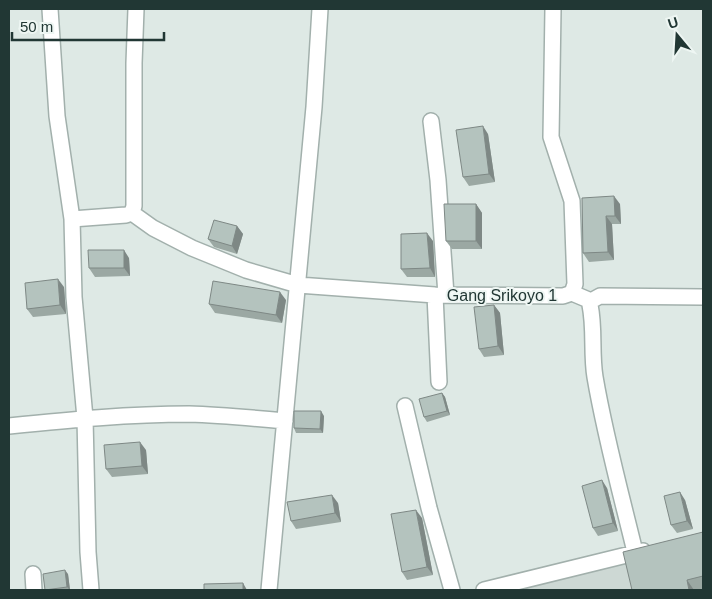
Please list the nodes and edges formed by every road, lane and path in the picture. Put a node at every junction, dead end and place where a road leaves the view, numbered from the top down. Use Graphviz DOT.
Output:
graph roads {
  1 [pos="50,9"];
  2 [pos="136,9"];
  3 [pos="320,9"];
  4 [pos="553,9"];
  5 [pos="431,121"];
  6 [pos="132,213"];
  7 [pos="72,219"];
  8 [pos="298,285"];
  9 [pos="572,293"];
  10 [pos="441,295"];
  11 [pos="703,297"];
  12 [pos="591,301"];
  13 [pos="439,382"];
  14 [pos="405,406"];
  15 [pos="85,418"];
  16 [pos="285,421"];
  17 [pos="9,426"];
  18 [pos="661,546"];
  19 [pos="635,552"];
  20 [pos="33,574"];
  21 [pos="34,590"];
  22 [pos="91,590"];
  23 [pos="269,590"];
  24 [pos="452,590"];
  25 [pos="484,590"];
  1 -- 7 [label="street"];
  2 -- 6 [label="street"];
  3 -- 8 [label="street"];
  4 -- 9 [label="street"];
  5 -- 10 [label="street"];
  6 -- 7 [label="street"];
  6 -- 8 [label="street, Gang Srikoyo 1"];
  7 -- 15 [label="street"];
  8 -- 10 [label="street, Gang Srikoyo 1"];
  8 -- 16 [label="street"];
  9 -- 10 [label="street, Gang Srikoyo 1"];
  9 -- 12 [label="street, Gang Srikoyo 1"];
  10 -- 13 [label="street"];
  11 -- 12 [label="street"];
  12 -- 19 [label="street"];
  14 -- 24 [label="street"];
  15 -- 16 [label="street"];
  15 -- 17 [label="street"];
  15 -- 22 [label="street"];
  16 -- 23 [label="street"];
  18 -- 19 [label="street"];
  19 -- 25 [label="street"];
  20 -- 21 [label="street"];
}
